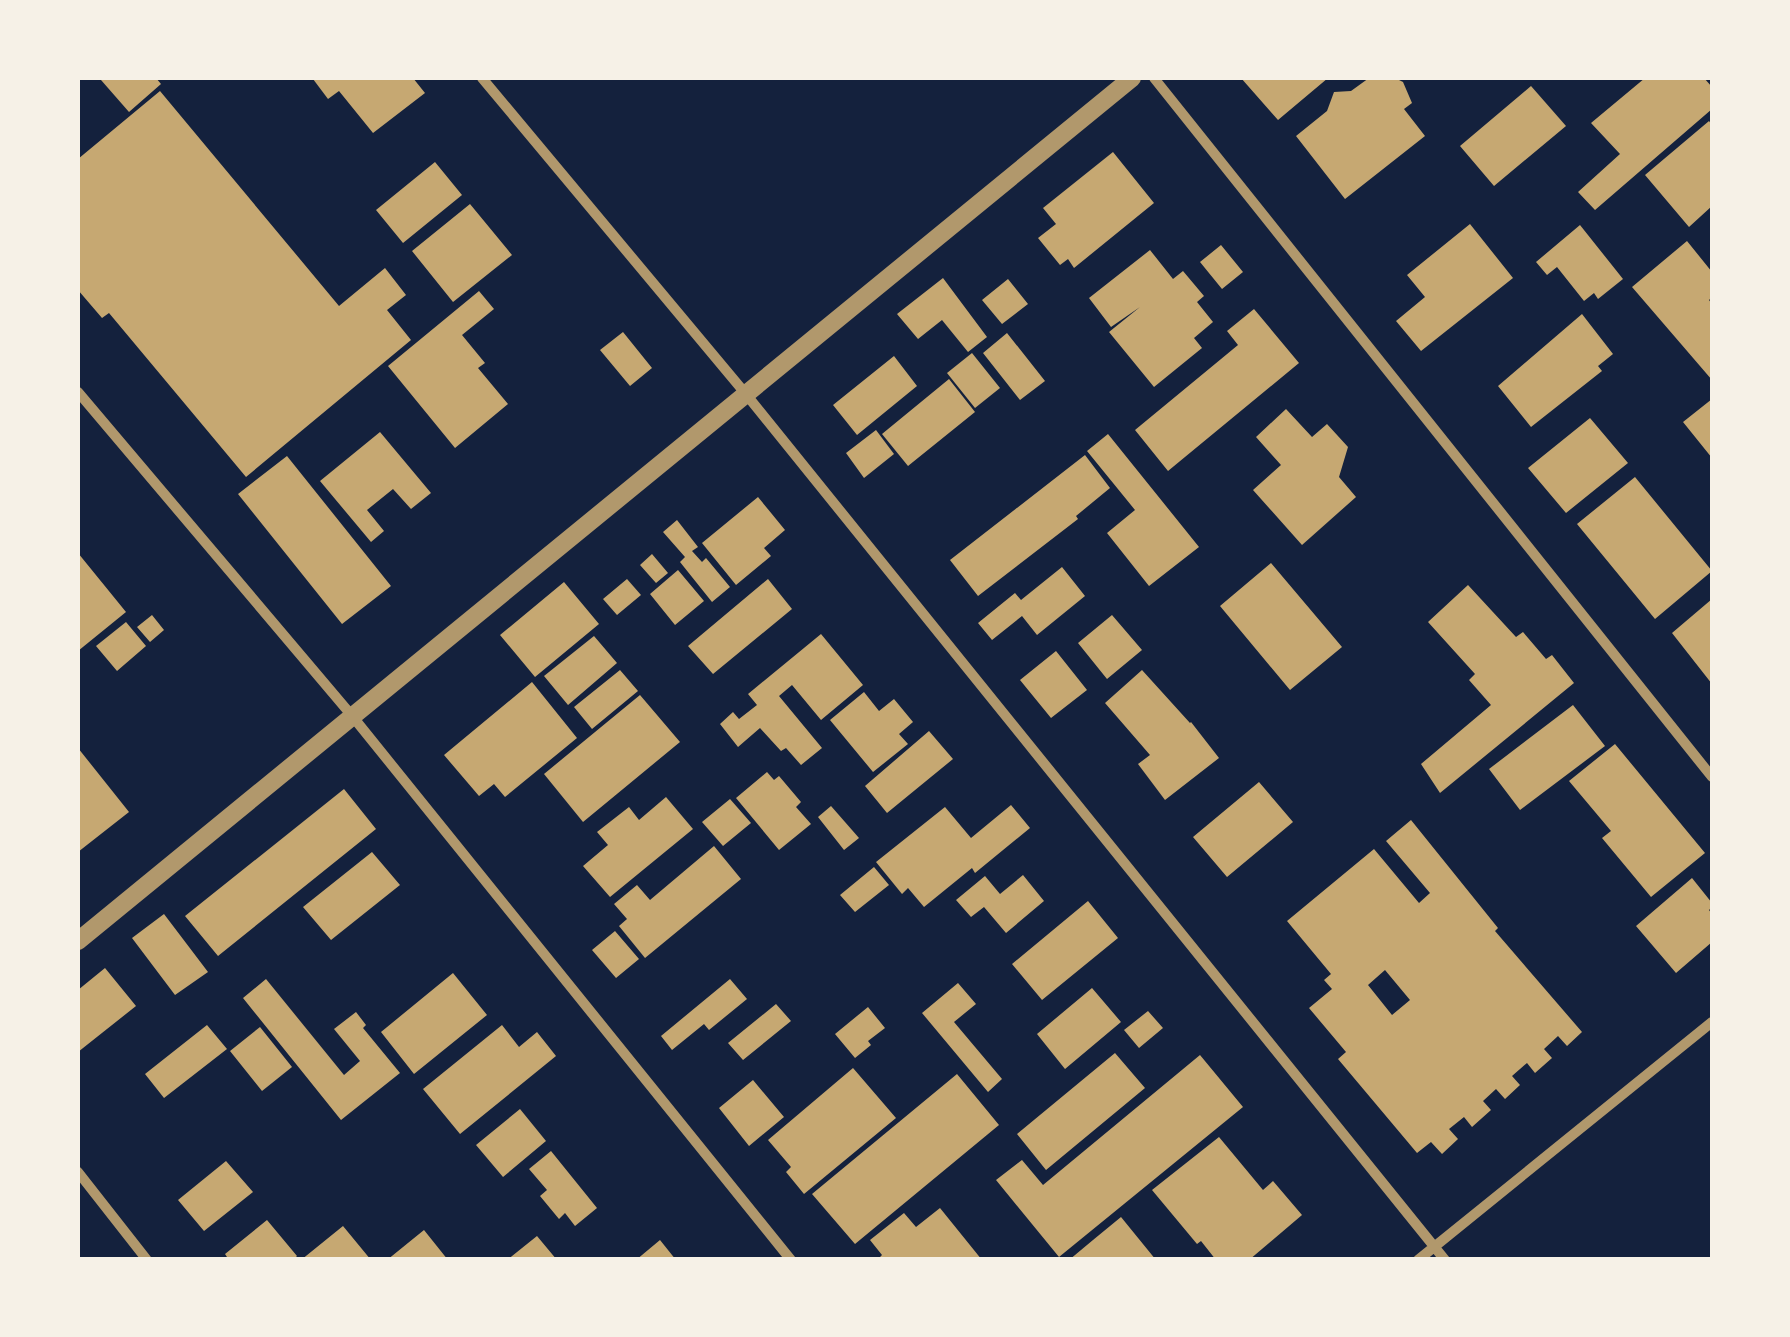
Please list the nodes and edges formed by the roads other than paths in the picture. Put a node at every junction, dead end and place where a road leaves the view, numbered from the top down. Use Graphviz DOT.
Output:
graph roads {
  1 [pos="482,78"];
  2 [pos="1132,78"];
  3 [pos="1154,78"];
  4 [pos="78,392"];
  5 [pos="745,393"];
  6 [pos="353,718"];
  7 [pos="1712,778"];
  8 [pos="78,941"];
  9 [pos="1712,1022"];
  10 [pos="78,1172"];
  11 [pos="1434,1247"];
  12 [pos="148,1260"];
  13 [pos="791,1260"];
  14 [pos="1418,1260"];
  15 [pos="1444,1260"];
  1 -- 5 [label="street"];
  2 -- 5 [label="street"];
  3 -- 7 [label="street"];
  4 -- 6 [label="street"];
  5 -- 6 [label="street"];
  5 -- 11 [label="street"];
  6 -- 8 [label="street"];
  6 -- 13 [label="street"];
  9 -- 11 [label="street"];
  10 -- 12 [label="street"];
  11 -- 14 [label="street"];
  11 -- 15 [label="street"];
}
